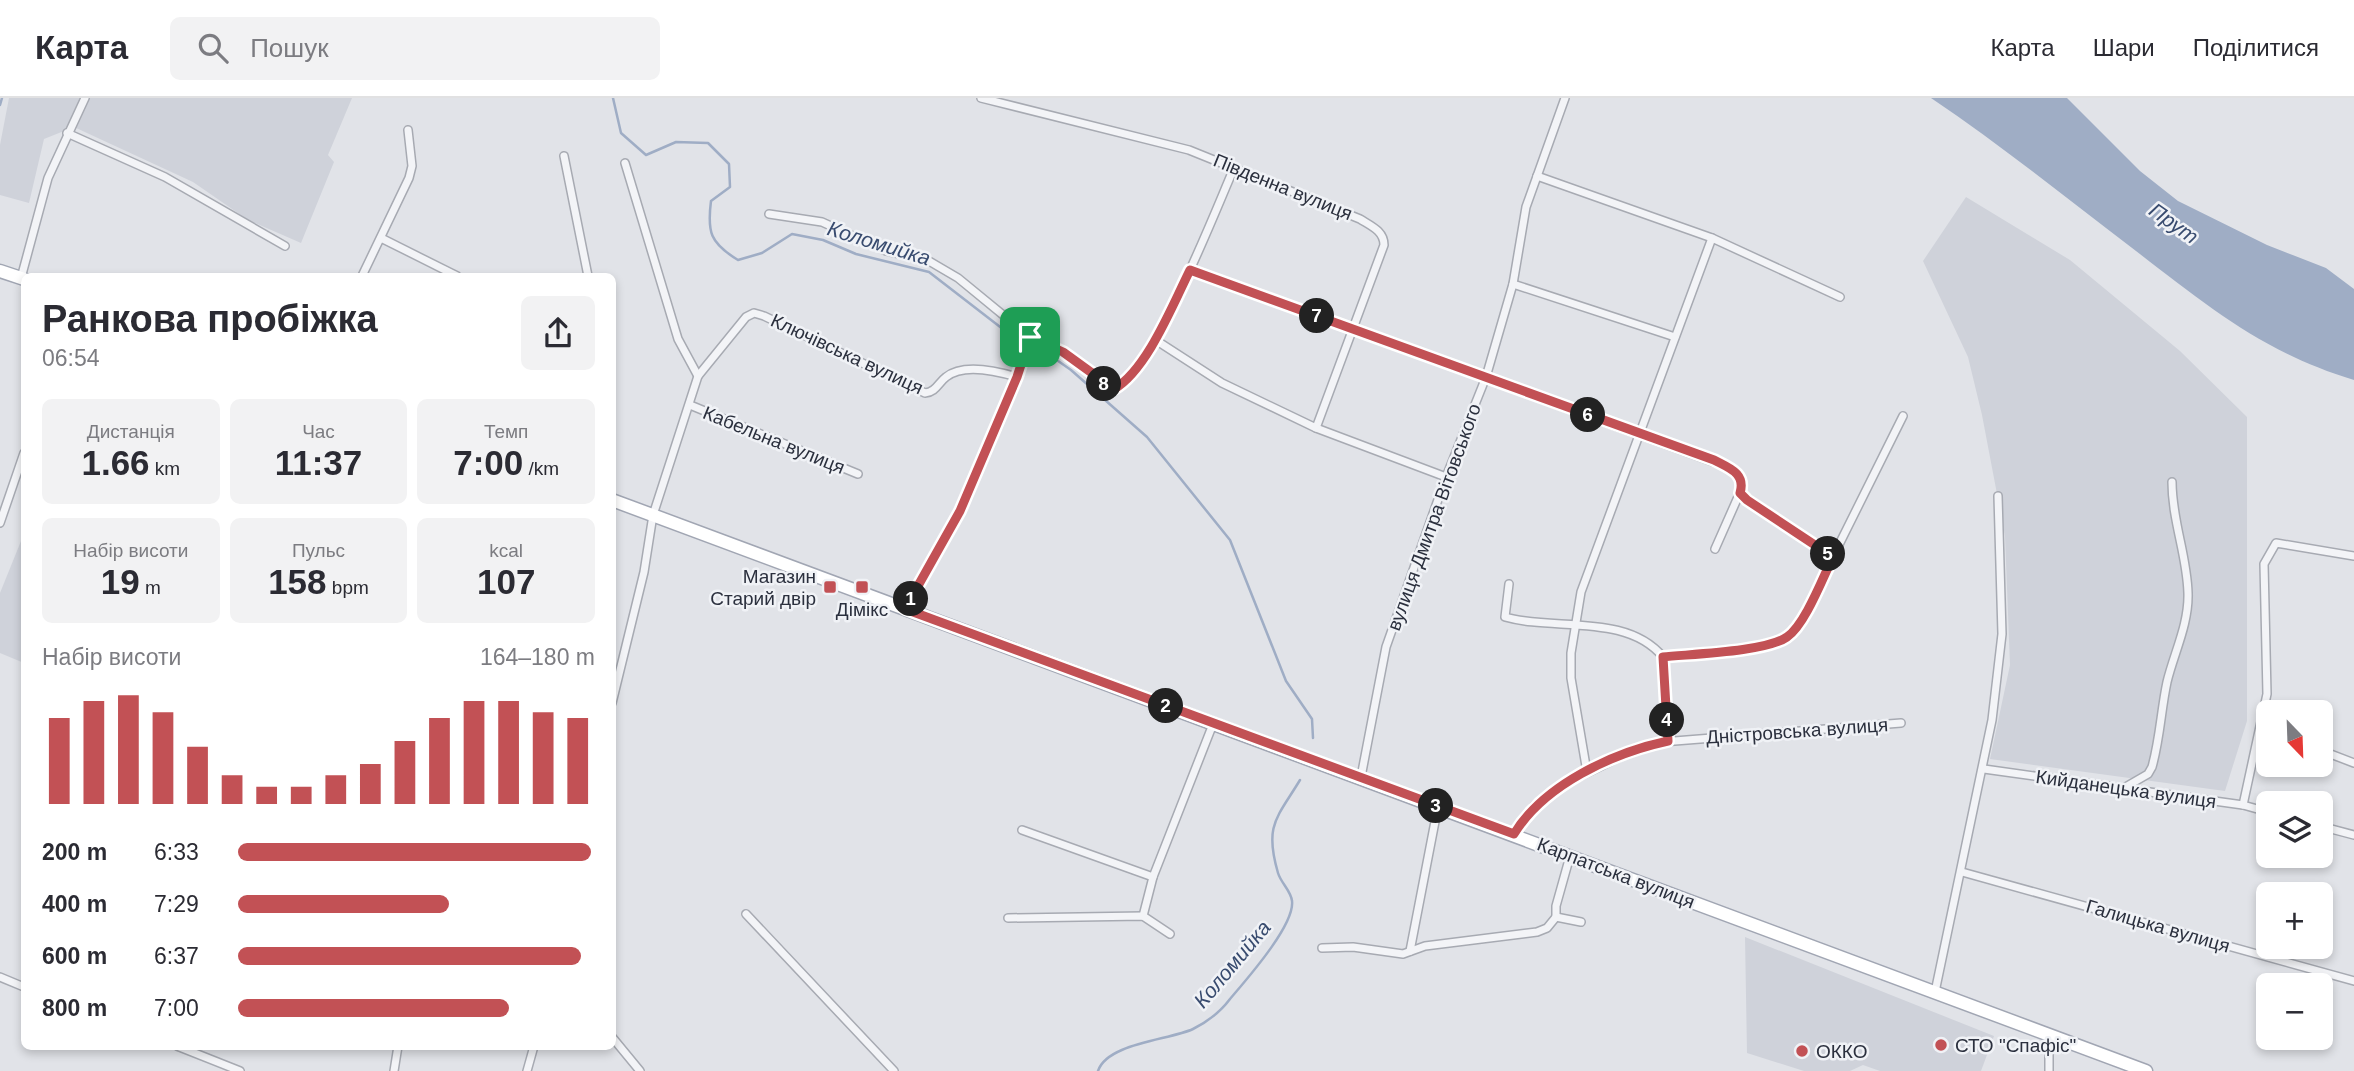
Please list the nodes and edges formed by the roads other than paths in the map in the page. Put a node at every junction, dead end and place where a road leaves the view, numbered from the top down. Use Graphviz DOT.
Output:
graph roads {
  1 [pos="85,98"];
  2 [pos="981,98"];
  3 [pos="1565,98"];
  4 [pos="408,130"];
  5 [pos="67,133"];
  6 [pos="564,156"];
  7 [pos="625,163"];
  8 [pos="1234,168"];
  9 [pos="1537,176"];
  10 [pos="769,214"];
  11 [pos="381,238"];
  12 [pos="1712,238"];
  13 [pos="285,246"];
  14 [pos="1190,270"];
  15 [pos="0,271"];
  16 [pos="24,273"];
  17 [pos="364,273"];
  18 [pos="451,273"];
  19 [pos="588,273"];
  20 [pos="21,279"];
  21 [pos="1513,284"];
  22 [pos="1840,297"];
  23 [pos="1355,330"];
  24 [pos="1675,337"];
  25 [pos="1154,339"];
  26 [pos="1028,342"];
  27 [pos="698,376"];
  28 [pos="1017,377"];
  29 [pos="1486,377"];
  30 [pos="690,405"];
  31 [pos="1903,416"];
  32 [pos="1316,428"];
  33 [pos="1639,433"];
  34 [pos="21,462"];
  35 [pos="858,474"];
  36 [pos="1446,477"];
  37 [pos="2172,482"];
  38 [pos="1740,493"];
  39 [pos="1998,496"];
  40 [pos="616,501"];
  41 [pos="653,515"];
  42 [pos="0,523"];
  43 [pos="1715,549"];
  44 [pos="2354,556"];
  45 [pos="1833,557"];
  46 [pos="1509,584"];
  47 [pos="905,609"];
  48 [pos="1575,624"];
  49 [pos="1663,657"];
  50 [pos="616,686"];
  51 [pos="2266,700"];
  52 [pos="1901,723"];
  53 [pos="1213,724"];
  54 [pos="1668,741"];
  55 [pos="2333,755"];
  56 [pos="2256,762"];
  57 [pos="2354,762"];
  58 [pos="1984,769"];
  59 [pos="1587,772"];
  60 [pos="1361,777"];
  61 [pos="2122,789"];
  62 [pos="2244,805"];
  63 [pos="1438,806"];
  64 [pos="2256,808"];
  65 [pos="2333,829"];
  66 [pos="1022,830"];
  67 [pos="1514,834"];
  68 [pos="2354,835"];
  69 [pos="1570,856"];
  70 [pos="1962,872"];
  71 [pos="1153,877"];
  72 [pos="746,914"];
  73 [pos="1143,916"];
  74 [pos="1556,917"];
  75 [pos="1008,918"];
  76 [pos="1581,922"];
  77 [pos="1170,934"];
  78 [pos="1322,948"];
  79 [pos="1410,951"];
  80 [pos="0,977"];
  81 [pos="2354,981"];
  82 [pos="21,986"];
  83 [pos="1935,992"];
  84 [pos="2049,1035"];
  85 [pos="616,1042"];
  86 [pos="187,1050"];
  87 [pos="397,1050"];
  88 [pos="533,1050"];
  89 [pos="240,1071"];
  90 [pos="394,1071"];
  91 [pos="527,1071"];
  92 [pos="640,1071"];
  93 [pos="894,1071"];
  94 [pos="2049,1071"];
  95 [pos="2146,1071"];
  1 -- 5 [label="street"];
  2 -- 8 [label="street, Південна вулиця"];
  3 -- 9 [label="street, вулиця Дмитра Вітовського"];
  4 -- 11 [label="street"];
  5 -- 13 [label="street"];
  5 -- 16 [label="street"];
  6 -- 19 [label="street"];
  7 -- 27 [label="street"];
  8 -- 14 [label="street"];
  8 -- 23 [label="street, Південна вулиця"];
  9 -- 12 [label="street"];
  9 -- 21 [label="street, вулиця Дмитра Вітовського"];
  10 -- 26 [label="street"];
  11 -- 17 [label="street"];
  11 -- 18 [label="street"];
  12 -- 22 [label="street"];
  12 -- 24 [label="street"];
  14 -- 23 [label="street"];
  14 -- 25 [label="street"];
  15 -- 20 [label="main road"];
  21 -- 24 [label="street"];
  21 -- 29 [label="street, вулиця Дмитра Вітовського"];
  23 -- 29 [label="street"];
  23 -- 32 [label="street, Південна вулиця"];
  24 -- 33 [label="street"];
  25 -- 26 [label="street"];
  25 -- 32 [label="street"];
  26 -- 28 [label="street"];
  27 -- 28 [label="street, Ключівська вулиця"];
  27 -- 30 [label="street"];
  28 -- 47 [label="street"];
  29 -- 33 [label="street"];
  29 -- 36 [label="street, вулиця Дмитра Вітовського"];
  30 -- 35 [label="street, Кабельна вулиця"];
  30 -- 41 [label="street"];
  31 -- 45 [label="street"];
  32 -- 36 [label="street"];
  33 -- 38 [label="street"];
  33 -- 48 [label="street"];
  34 -- 42 [label="street"];
  36 -- 60 [label="street, вулиця Дмитра Вітовського"];
  37 -- 61 [label="street"];
  38 -- 43 [label="street"];
  38 -- 45 [label="street"];
  39 -- 58 [label="street"];
  40 -- 41 [label="main road, Карпатська вулиця"];
  41 -- 47 [label="main road, Карпатська вулиця"];
  41 -- 50 [label="street"];
  44 -- 51 [label="street"];
  45 -- 49 [label="street"];
  46 -- 48 [label="street"];
  47 -- 53 [label="main road, Карпатська вулиця"];
  48 -- 49 [label="street"];
  48 -- 59 [label="street"];
  49 -- 54 [label="street"];
  52 -- 54 [label="street, Дністровська вулиця"];
  53 -- 60 [label="main road, Карпатська вулиця"];
  53 -- 71 [label="street"];
  54 -- 59 [label="street, Дністровська вулиця"];
  55 -- 57 [label="street"];
  56 -- 62 [label="street"];
  58 -- 61 [label="street, Кийданецька вулиця"];
  58 -- 70 [label="street"];
  59 -- 67 [label="street, Дністровська вулиця"];
  60 -- 63 [label="main road, Карпатська вулиця"];
  61 -- 62 [label="street, Кийданецька вулиця"];
  62 -- 64 [label="street, Кийданецька вулиця"];
  63 -- 67 [label="main road, Карпатська вулиця"];
  63 -- 79 [label="street"];
  65 -- 68 [label="street"];
  66 -- 71 [label="street"];
  67 -- 69 [label="main road, Карпатська вулиця"];
  69 -- 74 [label="street"];
  69 -- 83 [label="main road, Карпатська вулиця"];
  70 -- 81 [label="street, Галицька вулиця"];
  70 -- 83 [label="street"];
  71 -- 73 [label="street"];
  72 -- 93 [label="street"];
  73 -- 75 [label="street"];
  73 -- 77 [label="street"];
  74 -- 76 [label="street"];
  74 -- 79 [label="street"];
  78 -- 79 [label="street"];
  80 -- 82 [label="street"];
  83 -- 84 [label="main road, Карпатська вулиця"];
  84 -- 94 [label="street"];
  84 -- 95 [label="main road, Карпатська вулиця"];
  85 -- 92 [label="street"];
  86 -- 89 [label="street"];
  87 -- 90 [label="street"];
  88 -- 91 [label="street"];
}
